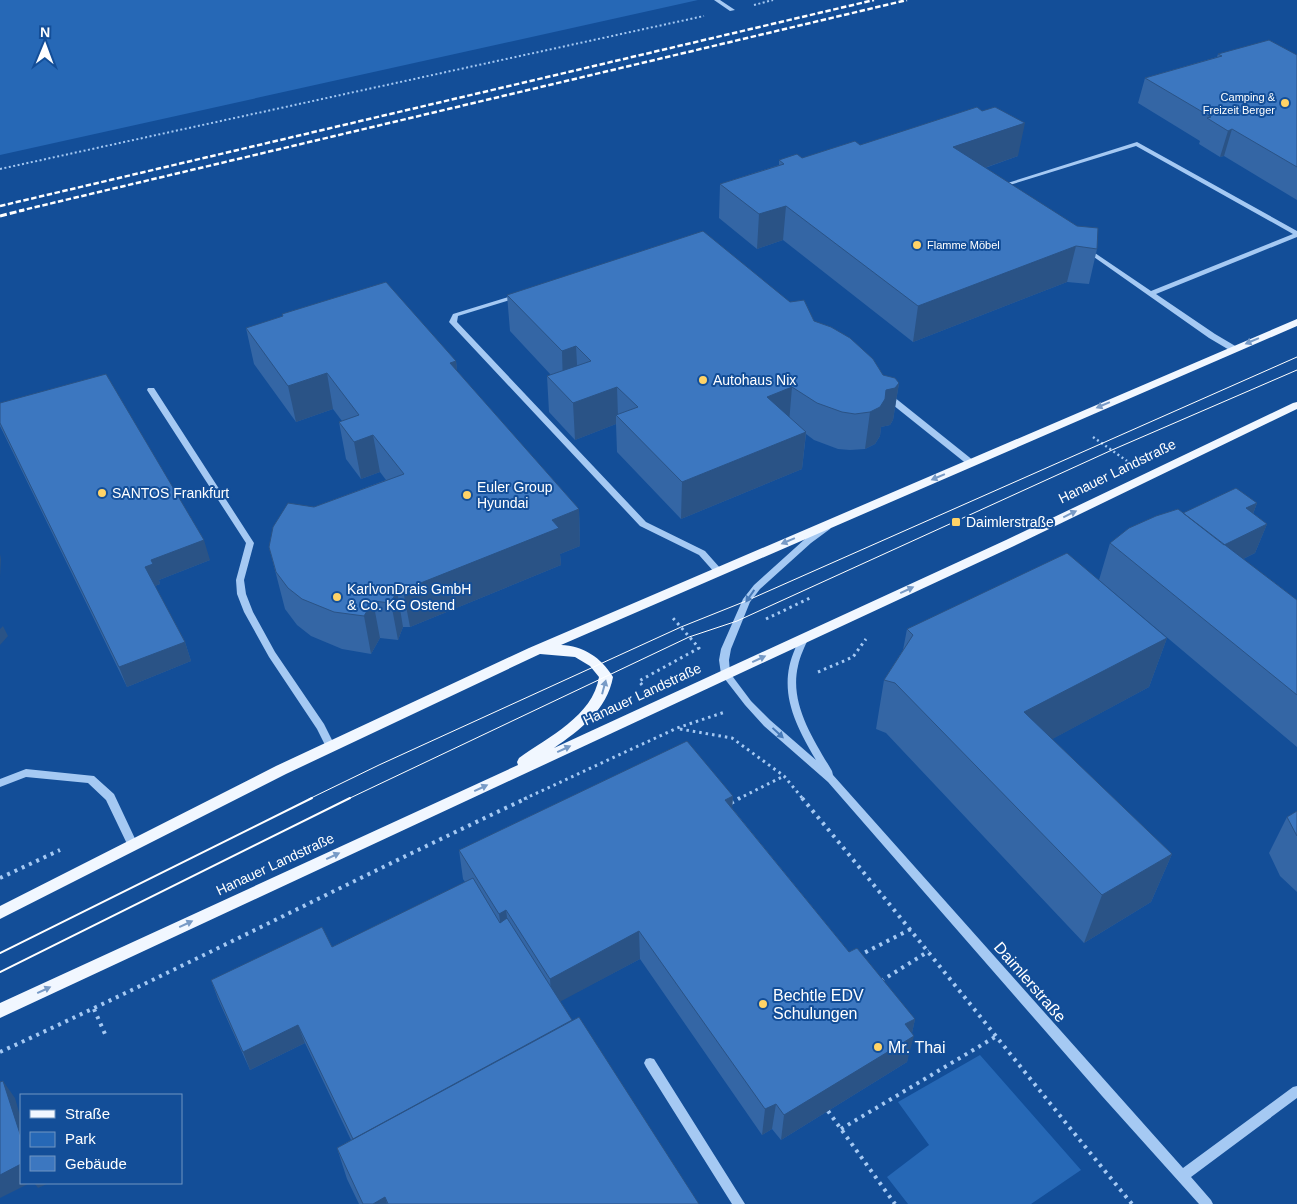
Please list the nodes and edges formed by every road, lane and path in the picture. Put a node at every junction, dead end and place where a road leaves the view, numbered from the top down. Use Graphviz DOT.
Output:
graph roads {
  1 [pos="717,0"];
  2 [pos="732,10"];
  3 [pos="0,169"];
  4 [pos="1008,192"];
  5 [pos="1297,235"];
  6 [pos="1079,244"];
  7 [pos="529,292"];
  8 [pos="1150,294"];
  9 [pos="1297,322"];
  10 [pos="1234,349"];
  11 [pos="876,386"];
  12 [pos="150,390"];
  13 [pos="1297,405"];
  14 [pos="970,463"];
  15 [pos="839,519"];
  16 [pos="718,571"];
  17 [pos="810,598"];
  18 [pos="670,616"];
  19 [pos="760,622"];
  20 [pos="805,637"];
  21 [pos="534,651"];
  22 [pos="726,674"];
  23 [pos="639,681"];
  24 [pos="702,721"];
  25 [pos="678,728"];
  26 [pos="330,746"];
  27 [pos="784,776"];
  28 [pos="504,777"];
  29 [pos="831,779"];
  30 [pos="0,783"];
  31 [pos="727,805"];
  32 [pos="133,845"];
  33 [pos="0,913"];
  34 [pos="911,929"];
  35 [pos="929,952"];
  36 [pos="852,960"];
  37 [pos="873,986"];
  38 [pos="94,1010"];
  39 [pos="0,1011"];
  40 [pos="105,1034"];
  41 [pos="995,1036"];
  42 [pos="0,1052"];
  43 [pos="650,1063"];
  44 [pos="1297,1091"];
  45 [pos="828,1111"];
  46 [pos="841,1129"];
  47 [pos="1183,1175"];
  48 [pos="739,1204"];
  49 [pos="895,1204"];
  50 [pos="1132,1204"];
  51 [pos="1207,1204"];
  1 -- 2 [label="street"];
  2 -- 3 [label="path"];
  4 -- 5 [label="street"];
  5 -- 8 [label="street"];
  6 -- 8 [label="street"];
  7 -- 16 [label="street"];
  8 -- 10 [label="street"];
  9 -- 10 [label="main road, one-way"];
  10 -- 14 [label="main road, one-way"];
  11 -- 14 [label="street"];
  12 -- 26 [label="street"];
  20 -- 13 [label="main road, Hanauer Landstraße, one-way"];
  14 -- 15 [label="main road, one-way"];
  15 -- 16 [label="main road, one-way"];
  15 -- 22 [label="street, one-way"];
  16 -- 21 [label="main road"];
  17 -- 19 [label="path"];
  18 -- 23 [label="path"];
  22 -- 20 [label="main road, Hanauer Landstraße, one-way"];
  20 -- 29 [label="street, Daimlerstraße"];
  21 -- 26 [label="main road"];
  28 -- 21 [label="main road, one-way"];
  28 -- 22 [label="main road, Hanauer Landstraße, one-way"];
  22 -- 29 [label="street, Daimlerstraße, one-way"];
  24 -- 25 [label="path"];
  25 -- 27 [label="path"];
  25 -- 38 [label="path"];
  26 -- 32 [label="main road"];
  27 -- 31 [label="path"];
  27 -- 34 [label="path"];
  39 -- 28 [label="main road, Hanauer Landstraße, one-way"];
  29 -- 47 [label="street, Daimlerstraße"];
  30 -- 32 [label="street"];
  32 -- 33 [label="main road"];
  34 -- 35 [label="path"];
  34 -- 36 [label="path"];
  35 -- 37 [label="path"];
  35 -- 41 [label="path"];
  38 -- 40 [label="path"];
  38 -- 42 [label="path"];
  41 -- 46 [label="path"];
  41 -- 50 [label="path"];
  43 -- 48 [label="street"];
  44 -- 47 [label="street"];
  45 -- 46 [label="path"];
  46 -- 49 [label="path"];
  47 -- 51 [label="street, Daimlerstraße"];
}
